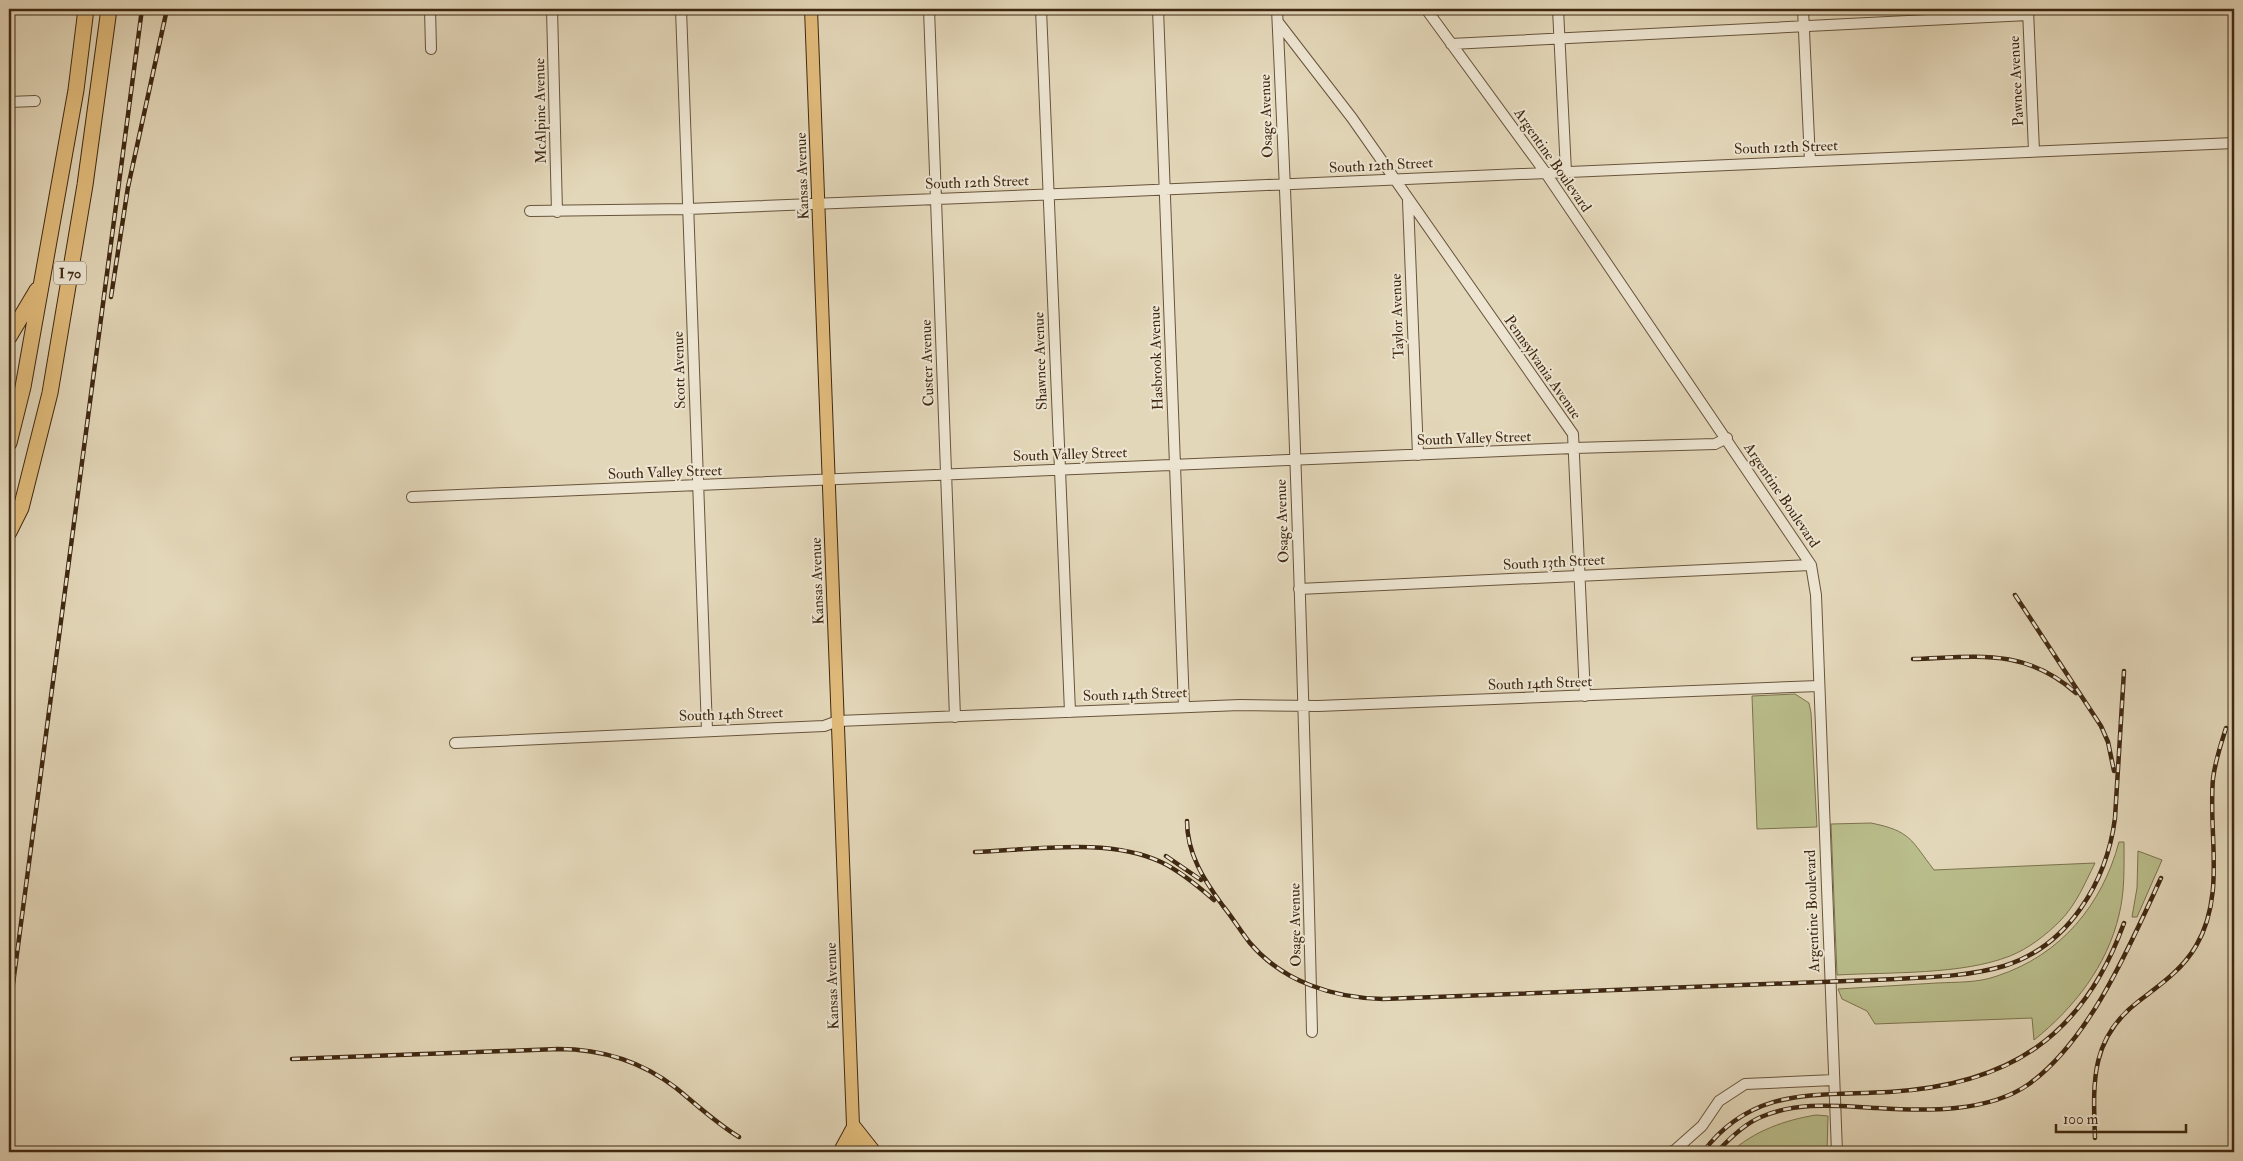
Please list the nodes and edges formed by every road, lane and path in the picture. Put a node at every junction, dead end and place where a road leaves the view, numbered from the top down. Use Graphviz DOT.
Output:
graph roads {
  1 [pos="86,9"];
  2 [pos="109,9"];
  3 [pos="430,9"];
  4 [pos="552,9"];
  5 [pos="680,9"];
  6 [pos="811,9"];
  7 [pos="929,9"];
  8 [pos="1041,9"];
  9 [pos="1158,9"];
  10 [pos="1277,9"];
  11 [pos="1426,9"];
  12 [pos="1558,9"];
  13 [pos="1803,9"];
  14 [pos="2028,12"];
  15 [pos="1278,22"];
  16 [pos="1804,25"];
  17 [pos="1559,38"];
  18 [pos="1451,44"];
  19 [pos="431,49"];
  20 [pos="35,101"];
  21 [pos="9,102"];
  22 [pos="2234,143"];
  23 [pos="2034,151"];
  24 [pos="1810,161"];
  25 [pos="1545,172"];
  26 [pos="1566,172"];
  27 [pos="1395,180"];
  28 [pos="1284,184"];
  29 [pos="1166,189"];
  30 [pos="1048,194"];
  31 [pos="936,199"];
  32 [pos="1408,200"];
  33 [pos="820,203"];
  34 [pos="688,209"];
  35 [pos="530,211"];
  36 [pos="557,212"];
  37 [pos="41,282"];
  38 [pos="9,336"];
  39 [pos="1727,438"];
  40 [pos="9,443"];
  41 [pos="1574,448"];
  42 [pos="1418,455"];
  43 [pos="1295,460"];
  44 [pos="1174,465"];
  45 [pos="1060,470"];
  46 [pos="946,475"];
  47 [pos="830,480"];
  48 [pos="698,485"];
  49 [pos="412,497"];
  50 [pos="9,532"];
  51 [pos="1811,566"];
  52 [pos="1580,576"];
  53 [pos="1299,589"];
  54 [pos="1818,686"];
  55 [pos="1585,696"];
  56 [pos="1302,705"];
  57 [pos="1184,707"];
  58 [pos="1070,712"];
  59 [pos="955,716"];
  60 [pos="838,721"];
  61 [pos="707,730"];
  62 [pos="455,743"];
  63 [pos="1312,1032"];
  64 [pos="1834,1080"];
  65 [pos="854,1128"];
  66 [pos="840,1152"];
  67 [pos="854,1152"];
  68 [pos="873,1152"];
  69 [pos="1670,1152"];
  70 [pos="1837,1152"];
  1 -- 37 [label="highway, I 70"];
  2 -- 50 [label="highway, I 70"];
  3 -- 19 [label="street"];
  4 -- 36 [label="street, McAlpine Avenue"];
  5 -- 34 [label="street, Scott Avenue"];
  6 -- 33 [label="main road, Kansas Avenue"];
  7 -- 31 [label="street, Custer Avenue"];
  8 -- 30 [label="street, Shawnee Avenue"];
  9 -- 29 [label="street, Hasbrook Avenue"];
  10 -- 15 [label="street, Osage Avenue"];
  11 -- 18 [label="street, Argentine Boulevard"];
  12 -- 17 [label="street"];
  13 -- 16 [label="street"];
  14 -- 16 [label="street"];
  14 -- 23 [label="street, Pawnee Avenue"];
  15 -- 27 [label="street"];
  15 -- 28 [label="street, Osage Avenue"];
  16 -- 17 [label="street"];
  16 -- 24 [label="street"];
  17 -- 18 [label="street"];
  17 -- 26 [label="street"];
  18 -- 25 [label="street, Argentine Boulevard"];
  20 -- 21 [label="street"];
  22 -- 23 [label="street, South 12th Street"];
  23 -- 24 [label="street, South 12th Street"];
  24 -- 26 [label="street, South 12th Street"];
  25 -- 26 [label="street, South 12th Street"];
  25 -- 27 [label="street, South 12th Street"];
  25 -- 39 [label="street, Argentine Boulevard"];
  27 -- 28 [label="street, South 12th Street"];
  27 -- 32 [label="street"];
  28 -- 29 [label="street, South 12th Street"];
  28 -- 43 [label="street, Osage Avenue"];
  29 -- 30 [label="street, South 12th Street"];
  29 -- 44 [label="street, Hasbrook Avenue"];
  30 -- 31 [label="street, South 12th Street"];
  30 -- 45 [label="street, Shawnee Avenue"];
  31 -- 33 [label="street, South 12th Street"];
  31 -- 46 [label="street, Custer Avenue"];
  32 -- 41 [label="street, Pennsylvania Avenue"];
  32 -- 42 [label="street, Taylor Avenue"];
  33 -- 34 [label="street, South 12th Street"];
  33 -- 47 [label="main road, Kansas Avenue"];
  34 -- 36 [label="street, South 12th Street"];
  34 -- 48 [label="street, Scott Avenue"];
  35 -- 36 [label="street, South 12th Street"];
  37 -- 38 [label="highway"];
  37 -- 40 [label="highway, I 70"];
  39 -- 41 [label="street, South Valley Street"];
  39 -- 51 [label="street, Argentine Boulevard"];
  41 -- 42 [label="street, South Valley Street"];
  41 -- 52 [label="street, Pennsylvania Avenue"];
  42 -- 43 [label="street, South Valley Street"];
  43 -- 44 [label="street, South Valley Street"];
  43 -- 53 [label="street, Osage Avenue"];
  44 -- 45 [label="street, South Valley Street"];
  44 -- 57 [label="street, Hasbrook Avenue"];
  45 -- 46 [label="street, South Valley Street"];
  45 -- 58 [label="street, Shawnee Avenue"];
  46 -- 47 [label="street, South Valley Street"];
  46 -- 59 [label="street, Custer Avenue"];
  47 -- 48 [label="street, South Valley Street"];
  47 -- 60 [label="main road, Kansas Avenue"];
  48 -- 49 [label="street, South Valley Street"];
  48 -- 61 [label="street, Scott Avenue"];
  51 -- 52 [label="street, South 13th Street"];
  51 -- 54 [label="street, Argentine Boulevard"];
  52 -- 53 [label="street, South 13th Street"];
  52 -- 55 [label="street, Pennsylvania Avenue"];
  53 -- 56 [label="street, Osage Avenue"];
  54 -- 55 [label="street, South 14th Street"];
  54 -- 64 [label="street, Argentine Boulevard"];
  55 -- 56 [label="street, South 14th Street"];
  56 -- 57 [label="street, South 14th Street"];
  56 -- 63 [label="street, Osage Avenue"];
  57 -- 58 [label="street, South 14th Street"];
  58 -- 59 [label="street, South 14th Street"];
  59 -- 60 [label="street, South 14th Street"];
  60 -- 61 [label="street, South 14th Street"];
  60 -- 65 [label="main road, Kansas Avenue"];
  61 -- 62 [label="street, South 14th Street"];
  64 -- 69 [label="street"];
  64 -- 70 [label="street, Argentine Boulevard"];
  65 -- 66 [label="highway"];
  65 -- 67 [label="main road, Kansas Avenue"];
  65 -- 68 [label="highway"];
}
